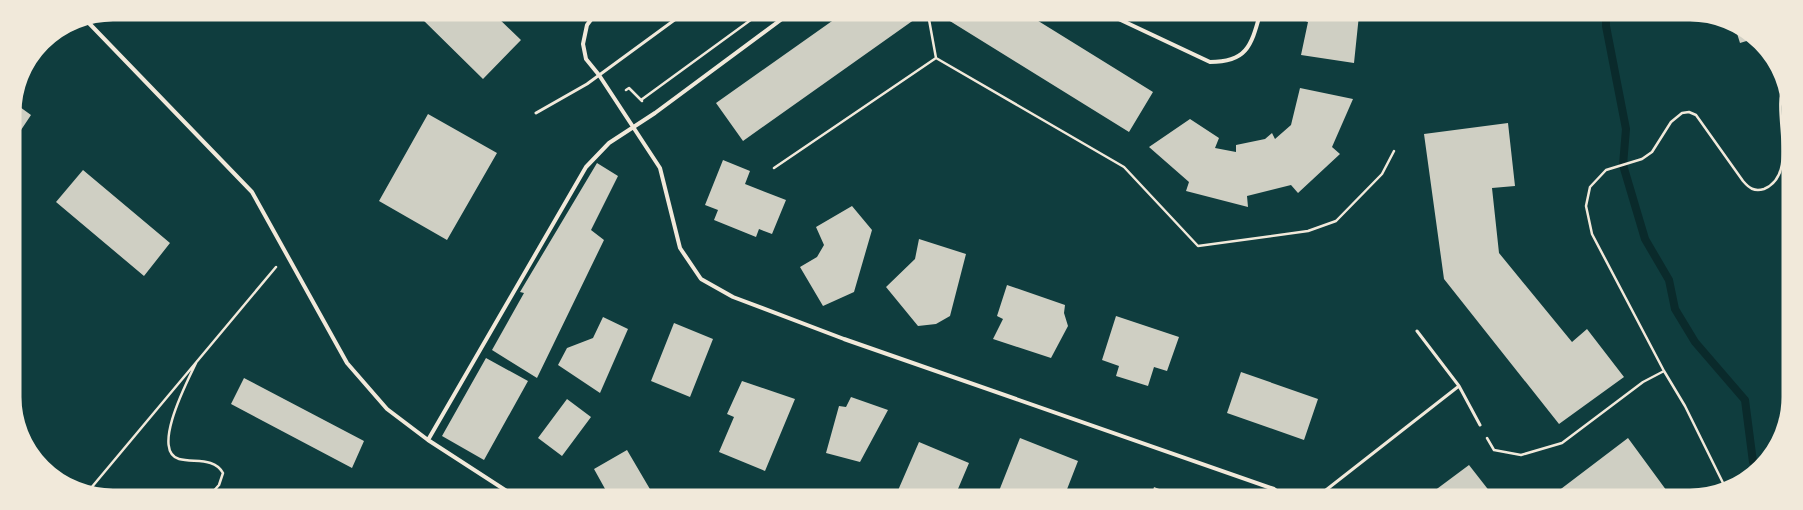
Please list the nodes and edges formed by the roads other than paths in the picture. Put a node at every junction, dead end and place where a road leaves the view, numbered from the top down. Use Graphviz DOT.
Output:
graph roads {
  1 [pos="592,19"];
  2 [pos="676,19"];
  3 [pos="782,19"];
  4 [pos="1119,19"];
  5 [pos="1259,19"];
  6 [pos="88,22"];
  7 [pos="599,75"];
  8 [pos="536,113"];
  9 [pos="633,128"];
  10 [pos="1417,331"];
  11 [pos="1459,386"];
  12 [pos="1480,425"];
  13 [pos="428,440"];
  14 [pos="507,491"];
  15 [pos="1277,491"];
  16 [pos="1325,491"];
  1 -- 7 [label="street"];
  2 -- 7 [label="lane"];
  3 -- 9 [label="street"];
  4 -- 5 [label="street"];
  6 -- 13 [label="street"];
  7 -- 8 [label="lane"];
  7 -- 9 [label="street"];
  9 -- 13 [label="street"];
  9 -- 15 [label="street"];
  10 -- 11 [label="lane"];
  11 -- 12 [label="lane"];
  11 -- 16 [label="lane"];
  13 -- 14 [label="street"];
}
